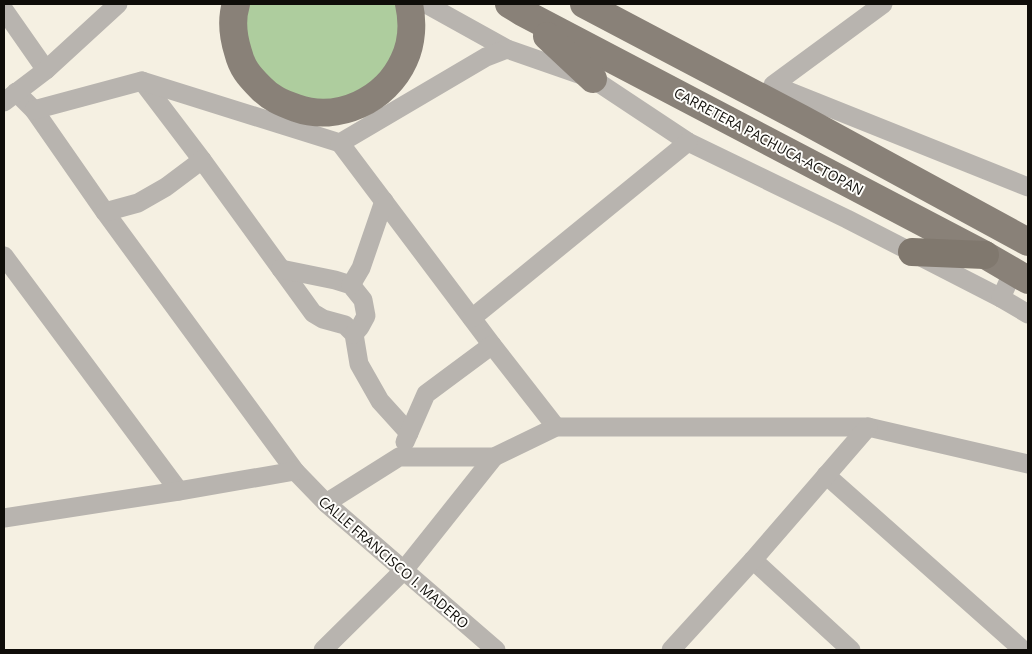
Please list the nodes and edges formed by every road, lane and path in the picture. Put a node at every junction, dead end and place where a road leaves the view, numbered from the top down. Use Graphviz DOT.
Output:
graph roads {
  1 [pos="118,4"];
  2 [pos="236,4"];
  3 [pos="409,4"];
  4 [pos="426,4"];
  5 [pos="584,4"];
  6 [pos="623,4"];
  7 [pos="883,4"];
  8 [pos="516,8"];
  9 [pos="4,10"];
  10 [pos="507,49"];
  11 [pos="46,70"];
  12 [pos="592,79"];
  13 [pos="142,81"];
  14 [pos="773,85"];
  15 [pos="10,97"];
  16 [pos="34,110"];
  17 [pos="802,119"];
  18 [pos="688,142"];
  19 [pos="340,143"];
  20 [pos="202,160"];
  21 [pos="1028,187"];
  22 [pos="384,201"];
  23 [pos="105,212"];
  24 [pos="1028,241"];
  25 [pos="912,252"];
  26 [pos="985,255"];
  27 [pos="4,256"];
  28 [pos="281,269"];
  29 [pos="1021,276"];
  30 [pos="351,285"];
  31 [pos="1001,298"];
  32 [pos="1028,314"];
  33 [pos="472,318"];
  34 [pos="354,334"];
  35 [pos="492,345"];
  36 [pos="556,427"];
  37 [pos="868,427"];
  38 [pos="409,433"];
  39 [pos="398,456"];
  40 [pos="494,457"];
  41 [pos="1028,464"];
  42 [pos="295,472"];
  43 [pos="826,475"];
  44 [pos="179,491"];
  45 [pos="326,504"];
  46 [pos="7,512"];
  47 [pos="754,560"];
  48 [pos="404,570"];
  49 [pos="323,650"];
  50 [pos="496,650"];
  51 [pos="671,650"];
  52 [pos="851,650"];
  53 [pos="1023,650"];
  1 -- 11 [label="street"];
  2 -- 3 [label="main road"];
  4 -- 10 [label="street"];
  5 -- 17 [label="main road"];
  6 -- 14 [label="main road"];
  7 -- 14 [label="street"];
  8 -- 12 [label="main road"];
  8 -- 26 [label="main road, CARRETERA PACHUCA-ACTOPAN"];
  9 -- 11 [label="street"];
  10 -- 12 [label="street"];
  10 -- 19 [label="street"];
  11 -- 15 [label="street"];
  12 -- 18 [label="street"];
  13 -- 16 [label="street"];
  13 -- 19 [label="street"];
  13 -- 20 [label="street"];
  14 -- 17 [label="main road"];
  14 -- 21 [label="street"];
  15 -- 16 [label="street, CALLE FRANCISCO I. MADERO"];
  16 -- 23 [label="street, CALLE FRANCISCO I. MADERO"];
  17 -- 24 [label="main road"];
  18 -- 25 [label="street"];
  18 -- 33 [label="street"];
  19 -- 22 [label="street"];
  20 -- 23 [label="street"];
  20 -- 28 [label="street"];
  22 -- 30 [label="street"];
  22 -- 33 [label="street"];
  23 -- 42 [label="street, CALLE FRANCISCO I. MADERO"];
  25 -- 26 [label="highway"];
  25 -- 31 [label="street"];
  26 -- 29 [label="main road, CARRETERA PACHUCA-ACTOPAN"];
  27 -- 44 [label="street"];
  28 -- 30 [label="street"];
  28 -- 34 [label="street"];
  29 -- 31 [label="street"];
  30 -- 34 [label="street"];
  31 -- 32 [label="street"];
  33 -- 35 [label="street"];
  34 -- 38 [label="street"];
  35 -- 36 [label="street"];
  35 -- 38 [label="street"];
  36 -- 37 [label="street"];
  36 -- 40 [label="street"];
  37 -- 41 [label="street"];
  37 -- 43 [label="street"];
  38 -- 39 [label="street"];
  39 -- 40 [label="street"];
  39 -- 45 [label="street"];
  40 -- 48 [label="street"];
  42 -- 44 [label="street"];
  42 -- 45 [label="street, CALLE FRANCISCO I. MADERO"];
  43 -- 47 [label="street"];
  43 -- 53 [label="street"];
  44 -- 46 [label="street"];
  45 -- 48 [label="street, CALLE FRANCISCO I. MADERO"];
  47 -- 51 [label="street"];
  47 -- 52 [label="street"];
  48 -- 49 [label="street"];
  48 -- 50 [label="street, CALLE FRANCISCO I. MADERO"];
}
